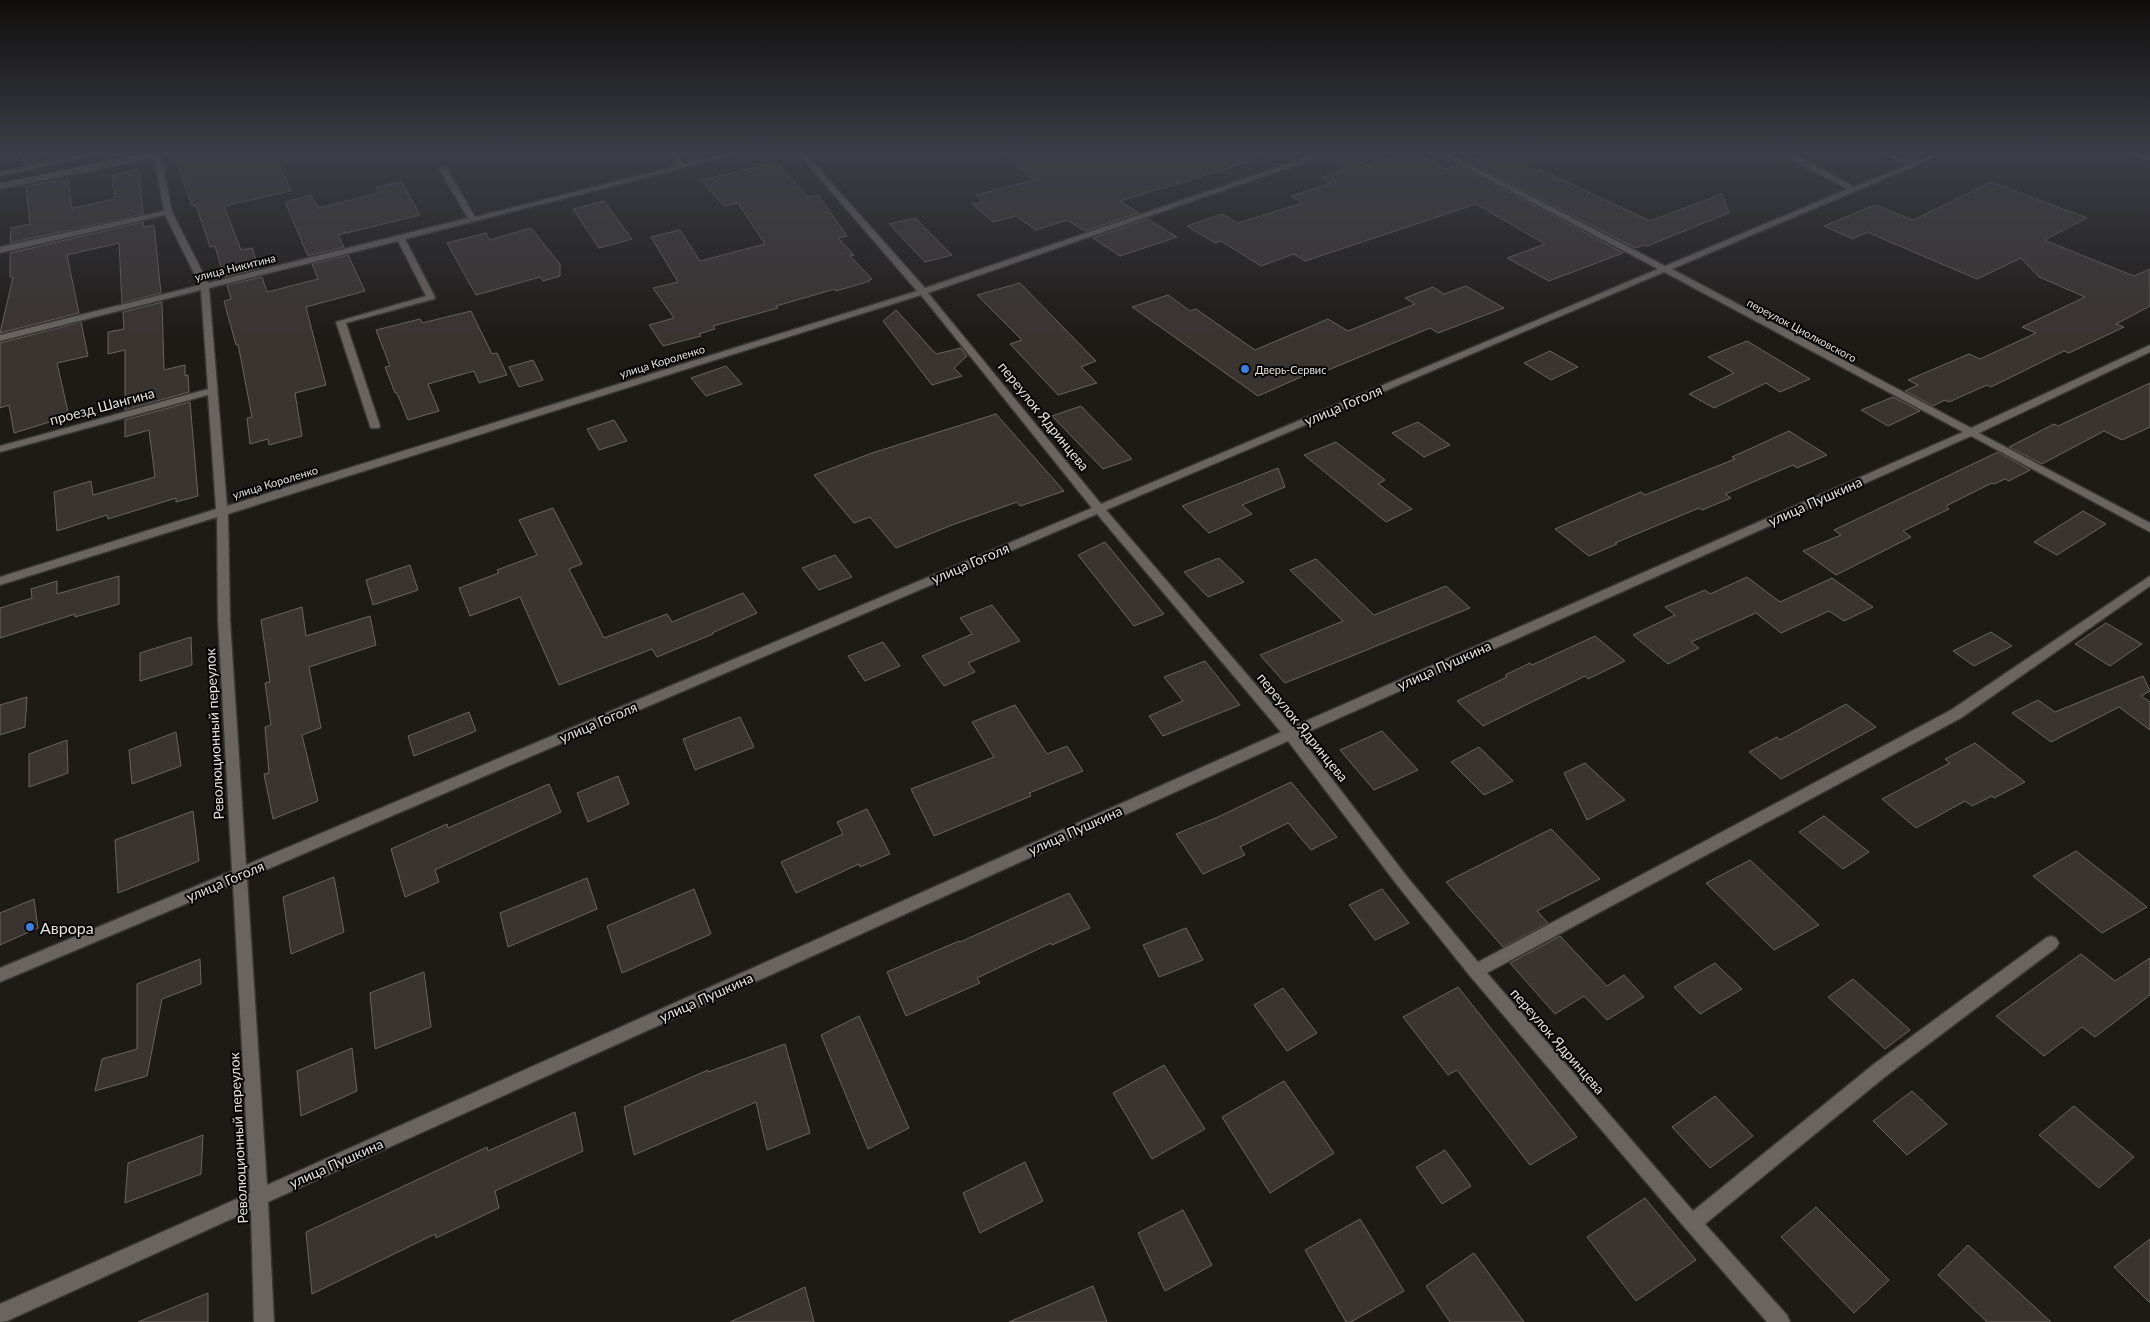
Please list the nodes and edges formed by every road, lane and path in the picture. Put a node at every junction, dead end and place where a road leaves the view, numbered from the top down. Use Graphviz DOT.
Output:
graph roads {
  1 [pos="156,215"];
  2 [pos="169,215"];
  3 [pos="470,215"];
  4 [pos="489,215"];
  5 [pos="855,215"];
  6 [pos="1148,215"];
  7 [pos="1560,215"];
  8 [pos="1796,215"];
  9 [pos="472,219"];
  10 [pos="400,237"];
  11 [pos="0,250"];
  12 [pos="1665,270"];
  13 [pos="205,287"];
  14 [pos="923,292"];
  15 [pos="0,338"];
  16 [pos="2150,348"];
  17 [pos="212,390"];
  18 [pos="375,426"];
  19 [pos="1970,432"];
  20 [pos="0,449"];
  21 [pos="1098,508"];
  22 [pos="222,512"];
  23 [pos="2150,528"];
  24 [pos="2150,580"];
  25 [pos="0,581"];
  26 [pos="1290,734"];
  27 [pos="238,876"];
  28 [pos="2051,943"];
  29 [pos="1476,971"];
  30 [pos="0,975"];
  31 [pos="258,1198"];
  32 [pos="1692,1223"];
  33 [pos="0,1314"];
  34 [pos="264,1322"];
  35 [pos="1780,1322"];
  1 -- 11 [label="street"];
  2 -- 13 [label="street, Революционный переулок"];
  3 -- 9 [label="street"];
  4 -- 9 [label="street, улица Никитина"];
  5 -- 14 [label="street, переулок Ядринцева"];
  6 -- 14 [label="street, улица Короленко"];
  7 -- 12 [label="street, переулок Циолковского"];
  8 -- 12 [label="street, улица Гоголя"];
  9 -- 10 [label="street, улица Никитина"];
  10 -- 13 [label="street, улица Никитина"];
  10 -- 18 [label="street"];
  12 -- 19 [label="street, переулок Циолковского"];
  12 -- 21 [label="street, улица Гоголя"];
  13 -- 15 [label="street, улица Никитина"];
  13 -- 17 [label="street, Революционный переулок"];
  14 -- 21 [label="street, переулок Ядринцева"];
  14 -- 22 [label="street, улица Короленко"];
  16 -- 19 [label="street, улица Пушкина"];
  17 -- 20 [label="street, проезд Шангина"];
  17 -- 22 [label="street, Революционный переулок"];
  19 -- 23 [label="street, переулок Циолковского"];
  19 -- 26 [label="street, улица Пушкина"];
  21 -- 26 [label="street, переулок Ядринцева"];
  21 -- 27 [label="street, улица Гоголя"];
  22 -- 25 [label="street, улица Короленко"];
  22 -- 27 [label="street, Революционный переулок"];
  24 -- 29 [label="street"];
  26 -- 29 [label="street, переулок Ядринцева"];
  26 -- 31 [label="street, улица Пушкина"];
  27 -- 30 [label="street, улица Гоголя"];
  27 -- 31 [label="street, Революционный переулок"];
  28 -- 32 [label="street"];
  29 -- 32 [label="street, переулок Ядринцева"];
  31 -- 33 [label="street, улица Пушкина"];
  31 -- 34 [label="street, Революционный переулок"];
  32 -- 35 [label="street, переулок Ядринцева"];
}
